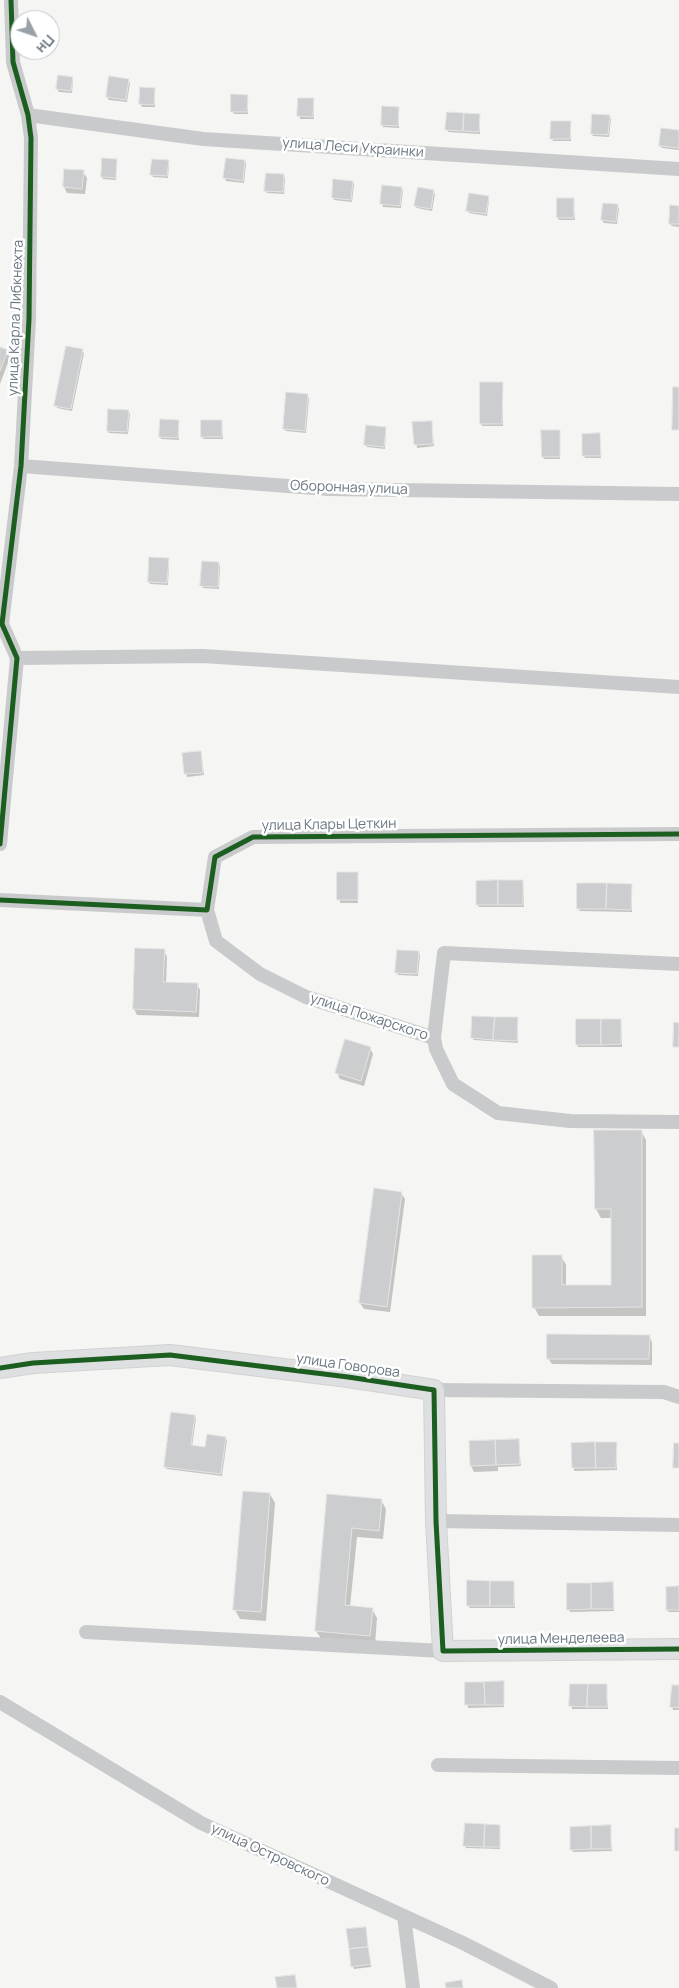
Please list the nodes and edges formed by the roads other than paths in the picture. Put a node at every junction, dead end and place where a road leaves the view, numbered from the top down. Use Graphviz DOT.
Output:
graph roads {
  1 [pos="12,0"];
  2 [pos="28,116"];
  3 [pos="679,169"];
  4 [pos="21,466"];
  5 [pos="679,494"];
  6 [pos="17,658"];
  7 [pos="679,686"];
  8 [pos="679,834"];
  9 [pos="0,844"];
  10 [pos="0,900"];
  11 [pos="207,910"];
  12 [pos="679,964"];
  13 [pos="434,1038"];
  14 [pos="679,1122"];
  15 [pos="0,1368"];
  16 [pos="434,1390"];
  17 [pos="679,1397"];
  18 [pos="436,1521"];
  19 [pos="679,1525"];
  20 [pos="86,1632"];
  21 [pos="679,1649"];
  22 [pos="443,1651"];
  23 [pos="0,1702"];
  24 [pos="438,1765"];
  25 [pos="679,1768"];
  26 [pos="404,1916"];
  27 [pos="413,1988"];
  28 [pos="551,1988"];
  1 -- 2 [label="street, улица Карла Либкнехта"];
  2 -- 3 [label="street, улица Леси Украинки"];
  2 -- 4 [label="street, улица Карла Либкнехта"];
  4 -- 5 [label="street, Оборонная улица"];
  4 -- 6 [label="street, улица Карла Либкнехта"];
  6 -- 7 [label="street"];
  6 -- 9 [label="street, улица Карла Либкнехта"];
  8 -- 11 [label="street, улица Клары Цеткин"];
  10 -- 11 [label="street"];
  11 -- 13 [label="street, улица Пожарского"];
  12 -- 13 [label="street"];
  13 -- 14 [label="street, улица Пожарского"];
  15 -- 16 [label="street, улица Говорова"];
  16 -- 17 [label="street, улица Говорова"];
  16 -- 18 [label="street"];
  18 -- 19 [label="street"];
  18 -- 22 [label="street"];
  20 -- 22 [label="street"];
  21 -- 22 [label="street, улица Менделеева"];
  23 -- 26 [label="street, улица Островского"];
  24 -- 25 [label="street"];
  26 -- 27 [label="street"];
  26 -- 28 [label="street, улица Островского"];
}
